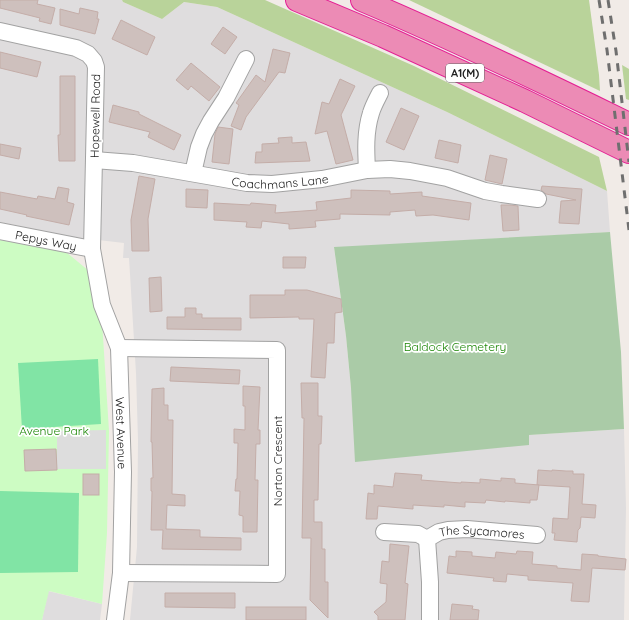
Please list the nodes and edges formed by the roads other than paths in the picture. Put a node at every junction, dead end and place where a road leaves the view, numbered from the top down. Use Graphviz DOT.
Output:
graph roads {
  1 [pos="297,0"];
  2 [pos="362,0"];
  3 [pos="0,31"];
  4 [pos="246,59"];
  5 [pos="380,93"];
  6 [pos="629,124"];
  7 [pos="629,152"];
  8 [pos="94,160"];
  9 [pos="367,170"];
  10 [pos="193,173"];
  11 [pos="538,199"];
  12 [pos="0,231"];
  13 [pos="92,249"];
  14 [pos="119,348"];
  15 [pos="384,532"];
  16 [pos="537,535"];
  17 [pos="427,539"];
  18 [pos="121,573"];
  19 [pos="115,620"];
  20 [pos="430,620"];
  1 -- 7 [label="highway, A1(M)"];
  2 -- 6 [label="highway, A1(M)"];
  3 -- 8 [label="street, Hopewell Road"];
  4 -- 10 [label="street"];
  5 -- 9 [label="street"];
  8 -- 10 [label="street, Coachmans Lane"];
  8 -- 13 [label="street, Hopewell Road"];
  9 -- 10 [label="street, Coachmans Lane"];
  9 -- 11 [label="street, Coachmans Lane"];
  12 -- 13 [label="street, Pepys Way"];
  13 -- 14 [label="street, West Avenue"];
  14 -- 18 [label="street, West Avenue"];
  14 -- 18 [label="street, Norton Crescent"];
  15 -- 17 [label="street, The Sycamores"];
  16 -- 17 [label="street, The Sycamores"];
  17 -- 20 [label="street, The Sycamores"];
  18 -- 19 [label="street, West Avenue"];
}
